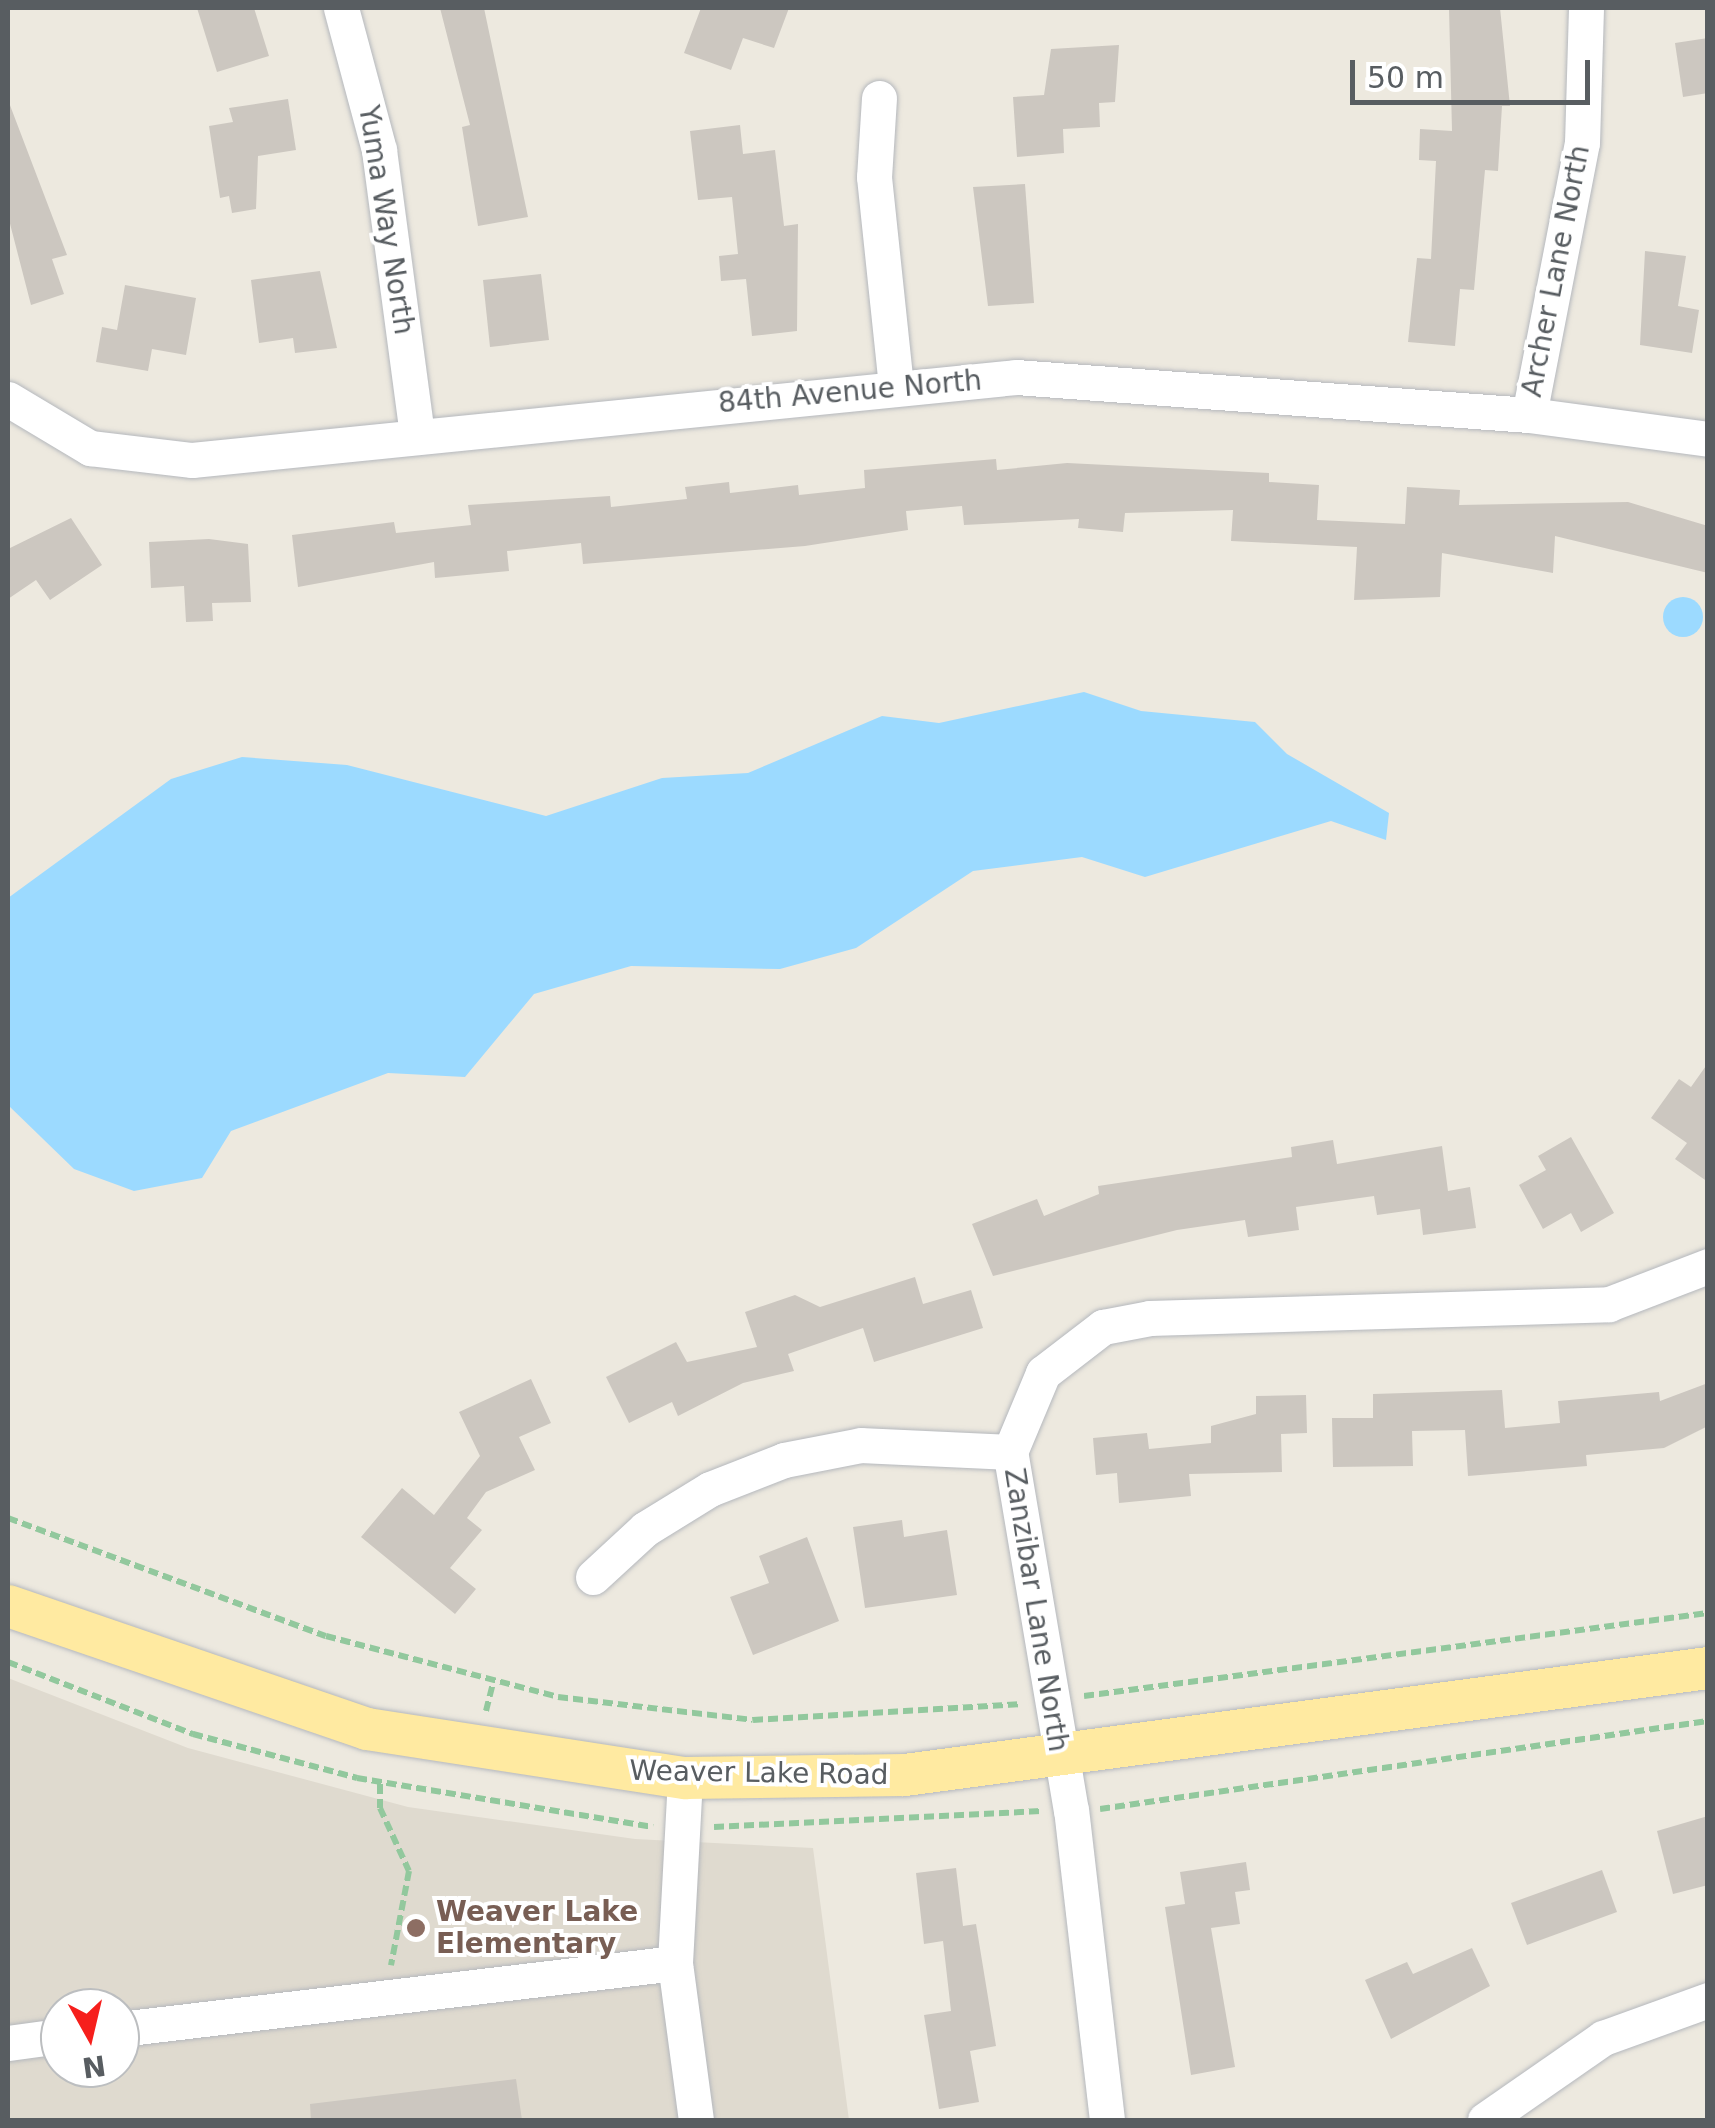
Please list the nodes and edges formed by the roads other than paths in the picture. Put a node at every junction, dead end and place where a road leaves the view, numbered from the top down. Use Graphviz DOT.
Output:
graph roads {
  1 [pos="341,8"];
  2 [pos="1586,8"];
  3 [pos="879,98"];
  4 [pos="896,385"];
  5 [pos="8,399"];
  6 [pos="1529,415"];
  7 [pos="417,434"];
  8 [pos="1708,439"];
  9 [pos="1708,1266"];
  10 [pos="1010,1452"];
  11 [pos="593,1577"];
  12 [pos="8,1606"];
  13 [pos="1708,1668"];
  14 [pos="1060,1758"];
  15 [pos="685,1778"];
  16 [pos="674,1963"];
  17 [pos="1708,2000"];
  18 [pos="140,2027"];
  19 [pos="40,2039"];
  20 [pos="8,2043"];
  21 [pos="696,2120"];
  22 [pos="1107,2120"];
  23 [pos="1485,2120"];
  1 -- 7 [label="street, Yuma Way North"];
  2 -- 6 [label="street, Archer Lane North"];
  3 -- 4 [label="street"];
  4 -- 6 [label="street, 84th Avenue North"];
  4 -- 7 [label="street, 84th Avenue North"];
  5 -- 7 [label="street, 84th Avenue North"];
  6 -- 8 [label="street, 84th Avenue North"];
  9 -- 10 [label="street, Zanzibar Lane North"];
  10 -- 11 [label="street"];
  10 -- 14 [label="street, Zanzibar Lane North"];
  12 -- 15 [label="main road, Weaver Lake Road"];
  13 -- 14 [label="main road, Weaver Lake Road"];
  14 -- 15 [label="main road, Weaver Lake Road"];
  14 -- 22 [label="street, Zanzibar Lane North"];
  15 -- 16 [label="street"];
  16 -- 18 [label="street"];
  16 -- 21 [label="street"];
  17 -- 23 [label="street"];
  19 -- 20 [label="street"];
}
